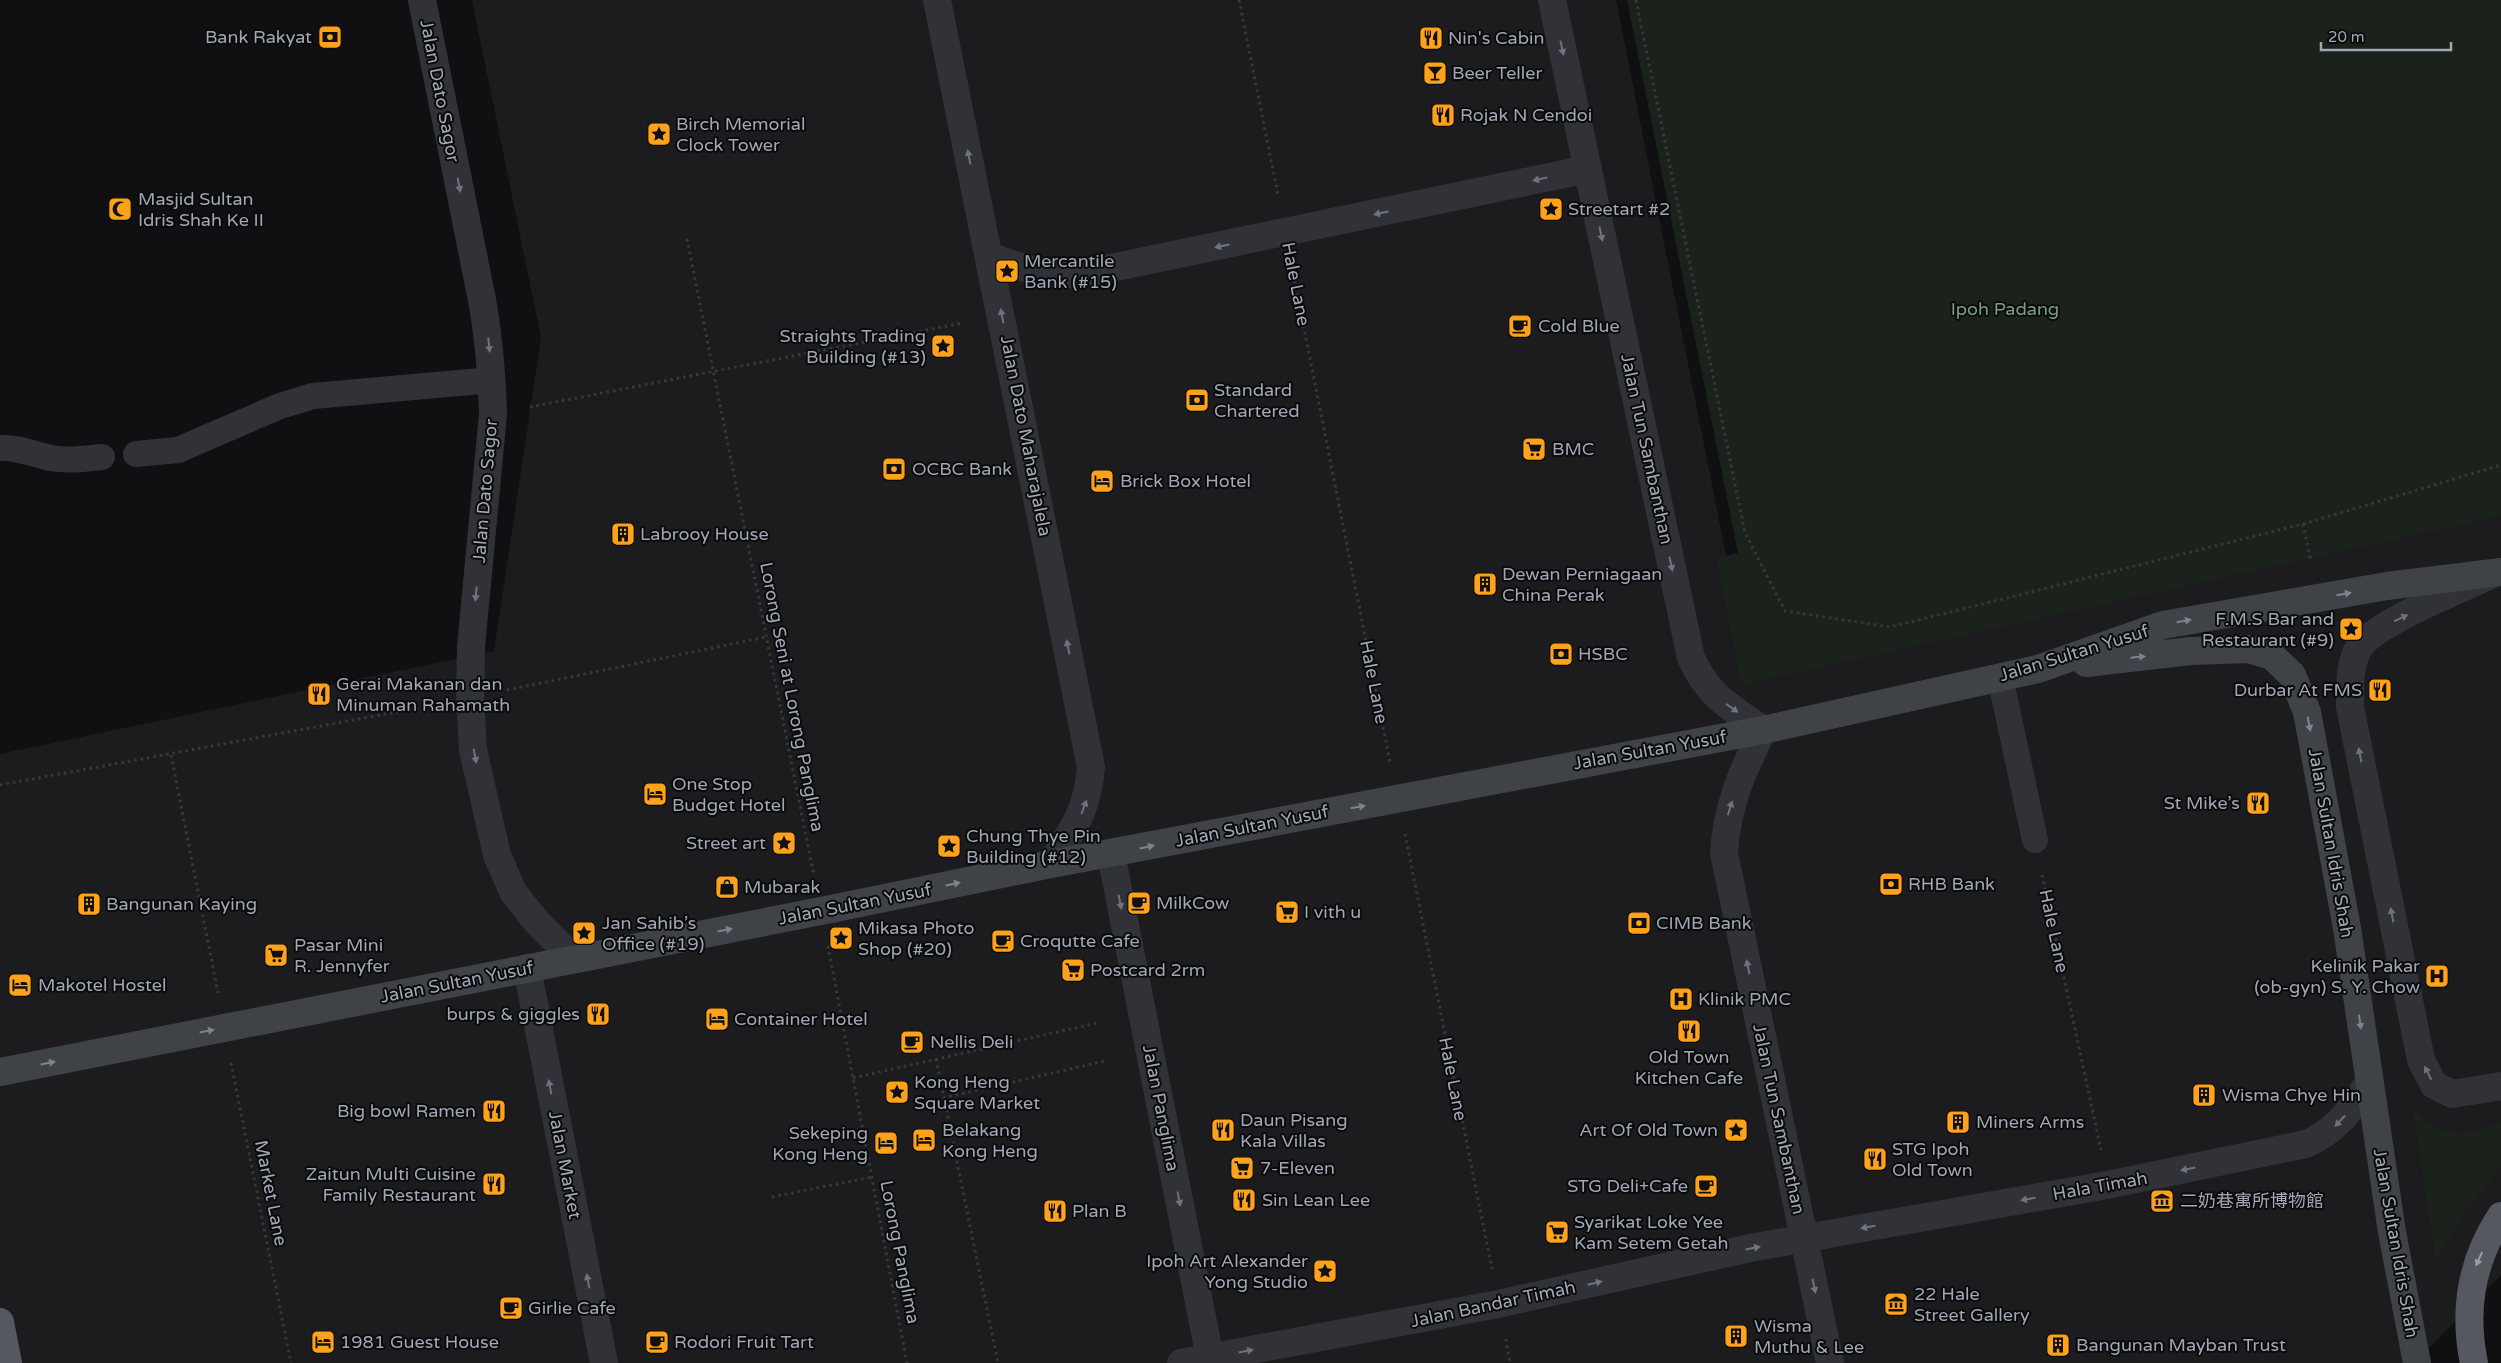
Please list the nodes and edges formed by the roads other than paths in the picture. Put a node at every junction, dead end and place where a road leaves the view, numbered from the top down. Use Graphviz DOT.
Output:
graph roads {
  1 [pos="422,0"];
  2 [pos="937,0"];
  3 [pos="1552,0"];
  4 [pos="1588,169"];
  5 [pos="989,256"];
  6 [pos="492,380"];
  7 [pos="0,448"];
  8 [pos="136,454"];
  9 [pos="102,458"];
  10 [pos="2499,572"];
  11 [pos="2038,669"];
  12 [pos="2000,677"];
  13 [pos="1763,730"];
  14 [pos="2034,840"];
  15 [pos="1111,854"];
  16 [pos="1050,864"];
  17 [pos="574,959"];
  18 [pos="526,968"];
  19 [pos="0,1072"];
  20 [pos="2369,1082"];
  21 [pos="2501,1086"];
  22 [pos="2501,1216"];
  23 [pos="1804,1238"];
  24 [pos="0,1322"];
  25 [pos="1211,1361"];
  26 [pos="8,1363"];
  27 [pos="604,1363"];
  28 [pos="1181,1363"];
  29 [pos="1830,1363"];
  30 [pos="2417,1363"];
  31 [pos="2474,1363"];
  1 -- 6 [label="street, Jalan Dato Sagor, one-way"];
  5 -- 2 [label="street, Jalan Dato Maharajalela, one-way"];
  3 -- 4 [label="street, Jalan Tun Sambanthan, one-way"];
  4 -- 5 [label="street, one-way"];
  4 -- 13 [label="street, Jalan Tun Sambanthan, one-way"];
  16 -- 5 [label="street, Jalan Dato Maharajalela, one-way"];
  6 -- 8 [label="lane"];
  6 -- 17 [label="street, Jalan Dato Sagor, one-way"];
  7 -- 9 [label="lane"];
  11 -- 10 [label="main road, Jalan Sultan Yusuf, one-way"];
  21 -- 10 [label="street, one-way"];
  11 -- 12 [label="main road, Jalan Sultan Yusuf"];
  11 -- 20 [label="main road, Jalan Sultan Idris Shah, one-way"];
  12 -- 13 [label="main road, Jalan Sultan Yusuf"];
  12 -- 14 [label="lane"];
  15 -- 13 [label="main road, Jalan Sultan Yusuf, one-way"];
  23 -- 13 [label="street, Jalan Tun Sambanthan, one-way"];
  15 -- 16 [label="main road, Jalan Sultan Yusuf"];
  15 -- 25 [label="street, Jalan Panglima, one-way"];
  17 -- 16 [label="main road, Jalan Sultan Yusuf, one-way"];
  17 -- 18 [label="main road, Jalan Sultan Yusuf"];
  19 -- 18 [label="main road, Jalan Sultan Yusuf, one-way"];
  27 -- 18 [label="street, Jalan Market, one-way"];
  20 -- 23 [label="street, Hala Timah, one-way"];
  20 -- 30 [label="main road, Jalan Sultan Idris Shah"];
  22 -- 31 [label="highway, one-way"];
  25 -- 23 [label="street, Jalan Bandar Timah, one-way"];
  23 -- 29 [label="street, Jalan Tun Sambanthan, one-way"];
  24 -- 26 [label="highway"];
  25 -- 28 [label="street, Jalan Bandar Timah"];
}
